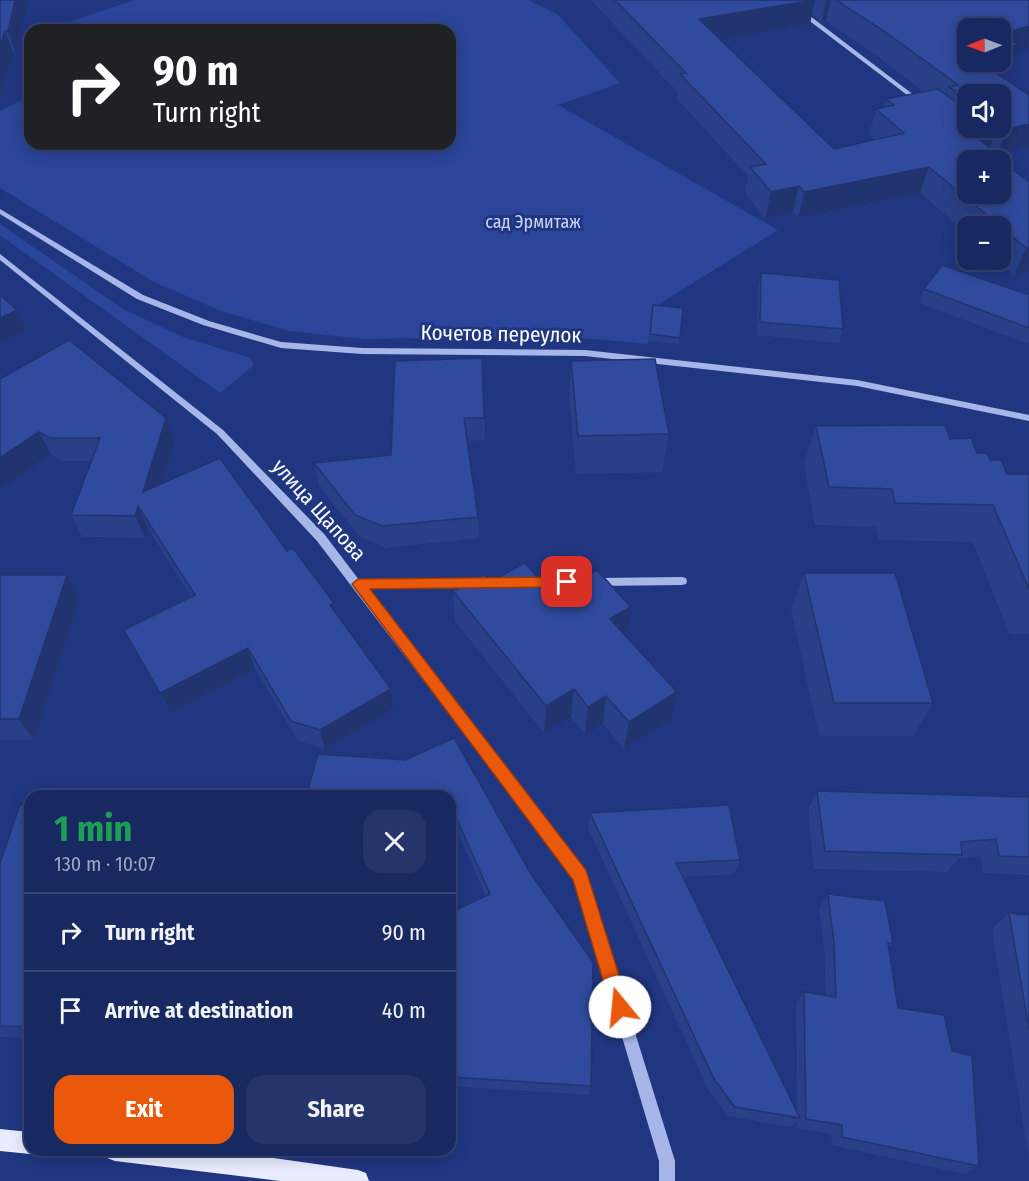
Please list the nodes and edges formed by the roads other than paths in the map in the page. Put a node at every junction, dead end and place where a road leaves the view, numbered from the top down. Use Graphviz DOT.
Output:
graph roads {
  1 [pos="785,0"];
  2 [pos="931,111"];
  3 [pos="0,211"];
  4 [pos="0,256"];
  5 [pos="1029,418"];
  6 [pos="682,581"];
  7 [pos="590,582"];
  8 [pos="496,583"];
  9 [pos="358,584"];
  10 [pos="0,1140"];
  11 [pos="24,1142"];
  12 [pos="179,1156"];
  13 [pos="358,1181"];
  14 [pos="668,1181"];
  1 -- 2 [label="street"];
  3 -- 5 [label="street, Кочетов переулок"];
  4 -- 9 [label="street, улица Щапова"];
  6 -- 7 [label="street"];
  8 -- 9 [label="street"];
  9 -- 14 [label="street, улица Щапова"];
  10 -- 11 [label="main road"];
  12 -- 13 [label="main road"];
}
